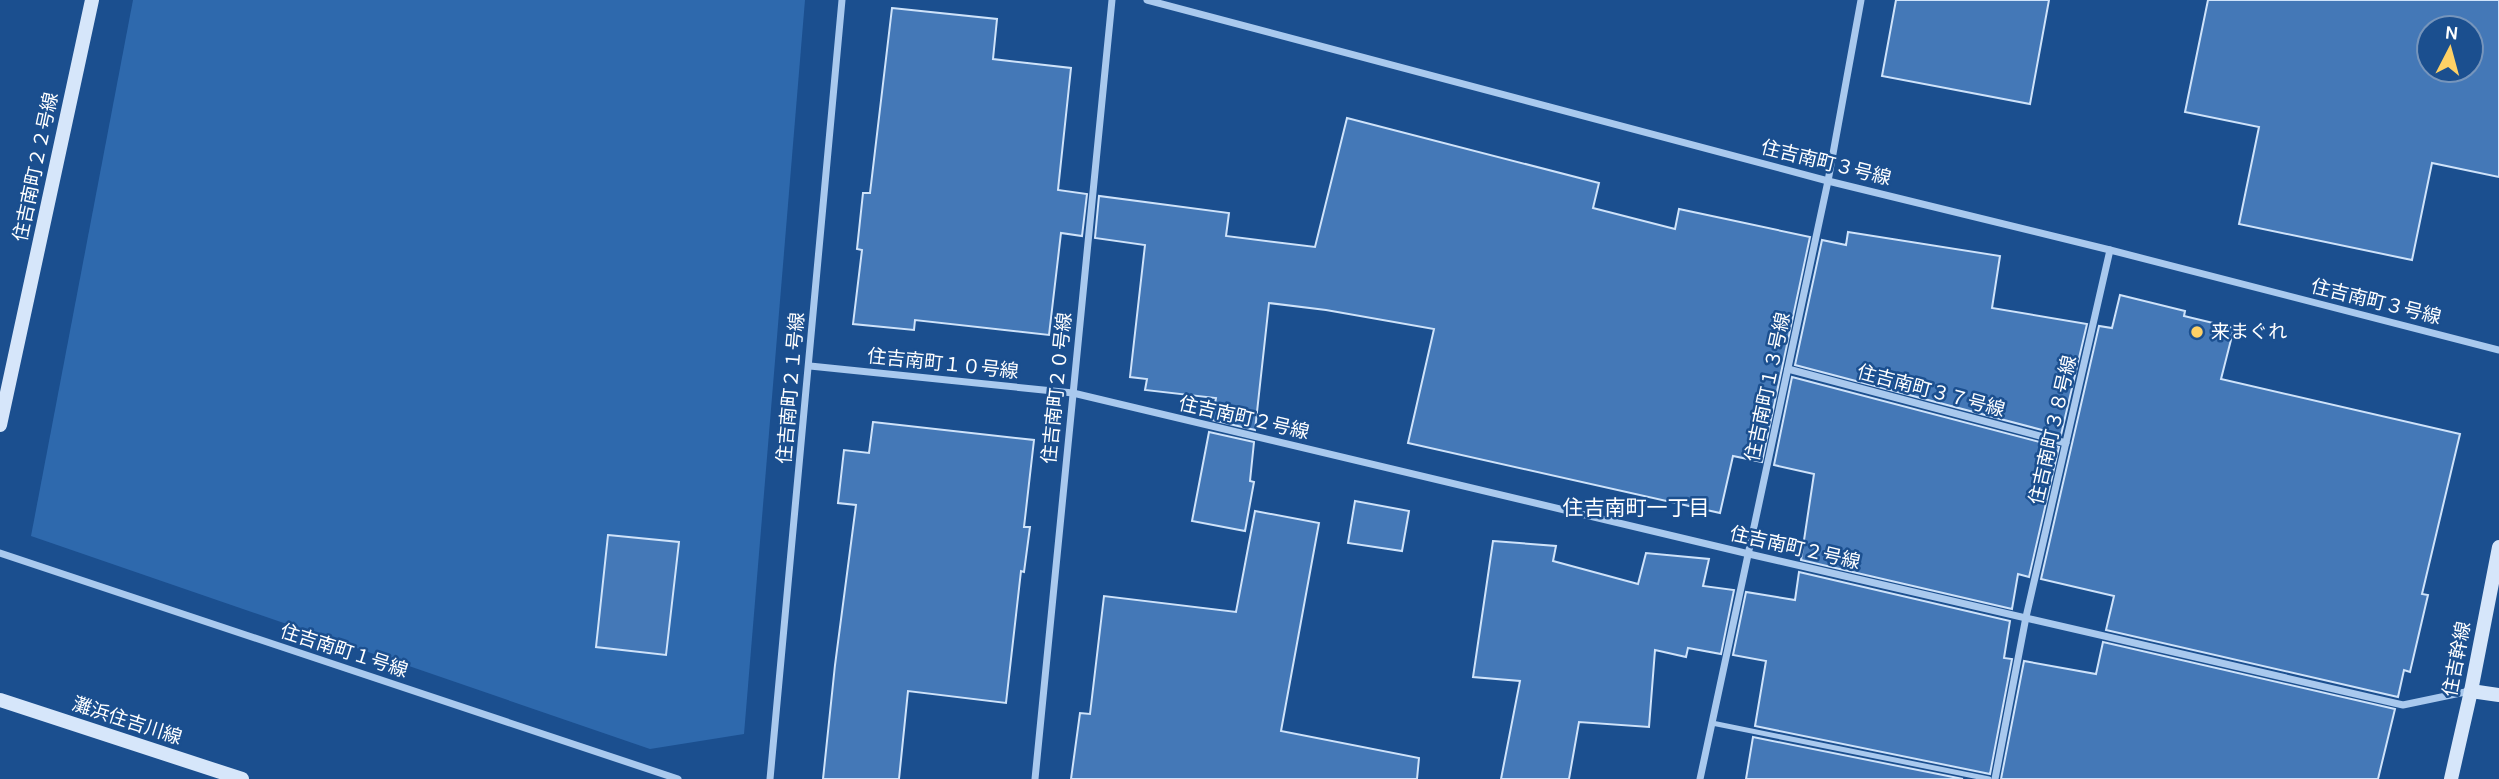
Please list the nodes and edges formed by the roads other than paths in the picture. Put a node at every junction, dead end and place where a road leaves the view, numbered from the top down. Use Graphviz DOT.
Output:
graph roads {
  1 [pos="92,0"];
  2 [pos="842,0"];
  3 [pos="1112,0"];
  4 [pos="1147,0"];
  5 [pos="1861,0"];
  6 [pos="1828,181"];
  7 [pos="2110,250"];
  8 [pos="2499,350"];
  9 [pos="810,366"];
  10 [pos="1788,369"];
  11 [pos="1073,393"];
  12 [pos="0,425"];
  13 [pos="2066,443"];
  14 [pos="2499,547"];
  15 [pos="0,553"];
  16 [pos="1749,554"];
  17 [pos="2026,617"];
  18 [pos="2471,691"];
  19 [pos="2499,695"];
  20 [pos="0,700"];
  21 [pos="1712,723"];
  22 [pos="242,779"];
  23 [pos="678,779"];
  24 [pos="770,779"];
  25 [pos="1035,779"];
  26 [pos="1700,779"];
  27 [pos="1989,779"];
  28 [pos="1995,779"];
  29 [pos="2451,779"];
  1 -- 12 [label="street, 住吉南町２２号線"];
  2 -- 9 [label="street, 住吉南町２１号線"];
  3 -- 11 [label="street, 住吉南町２０号線"];
  4 -- 6 [label="street, 住吉南町３号線"];
  5 -- 6 [label="street, 住吉南町１３号線"];
  6 -- 7 [label="street, 住吉南町３号線"];
  6 -- 10 [label="street, 住吉南町１３号線"];
  7 -- 8 [label="street, 住吉南町３号線"];
  7 -- 13 [label="street, 住吉南町３８号線"];
  9 -- 11 [label="street, 住吉南町１０号線"];
  9 -- 24 [label="street, 住吉南町２１号線"];
  10 -- 13 [label="street, 住吉南町３７号線"];
  10 -- 16 [label="street, 住吉南町１３号線"];
  11 -- 16 [label="street, 住吉南町２号線"];
  11 -- 25 [label="street, 住吉南町２０号線"];
  13 -- 17 [label="street, 住吉南町３８号線"];
  14 -- 18 [label="street, 住吉幹線"];
  15 -- 23 [label="street, 住吉南町１号線"];
  16 -- 17 [label="street, 住吉南町２号線"];
  16 -- 21 [label="street, 住吉南町１３号線"];
  17 -- 18 [label="street, 住吉南町２号線"];
  17 -- 28 [label="street, 住吉南町３８号線"];
  18 -- 19 [label="street"];
  18 -- 29 [label="street, 住吉幹線"];
  20 -- 22 [label="street, 灘浜住吉川線"];
  21 -- 26 [label="street, 住吉南町１３号線"];
  21 -- 27 [label="lane"];
}
